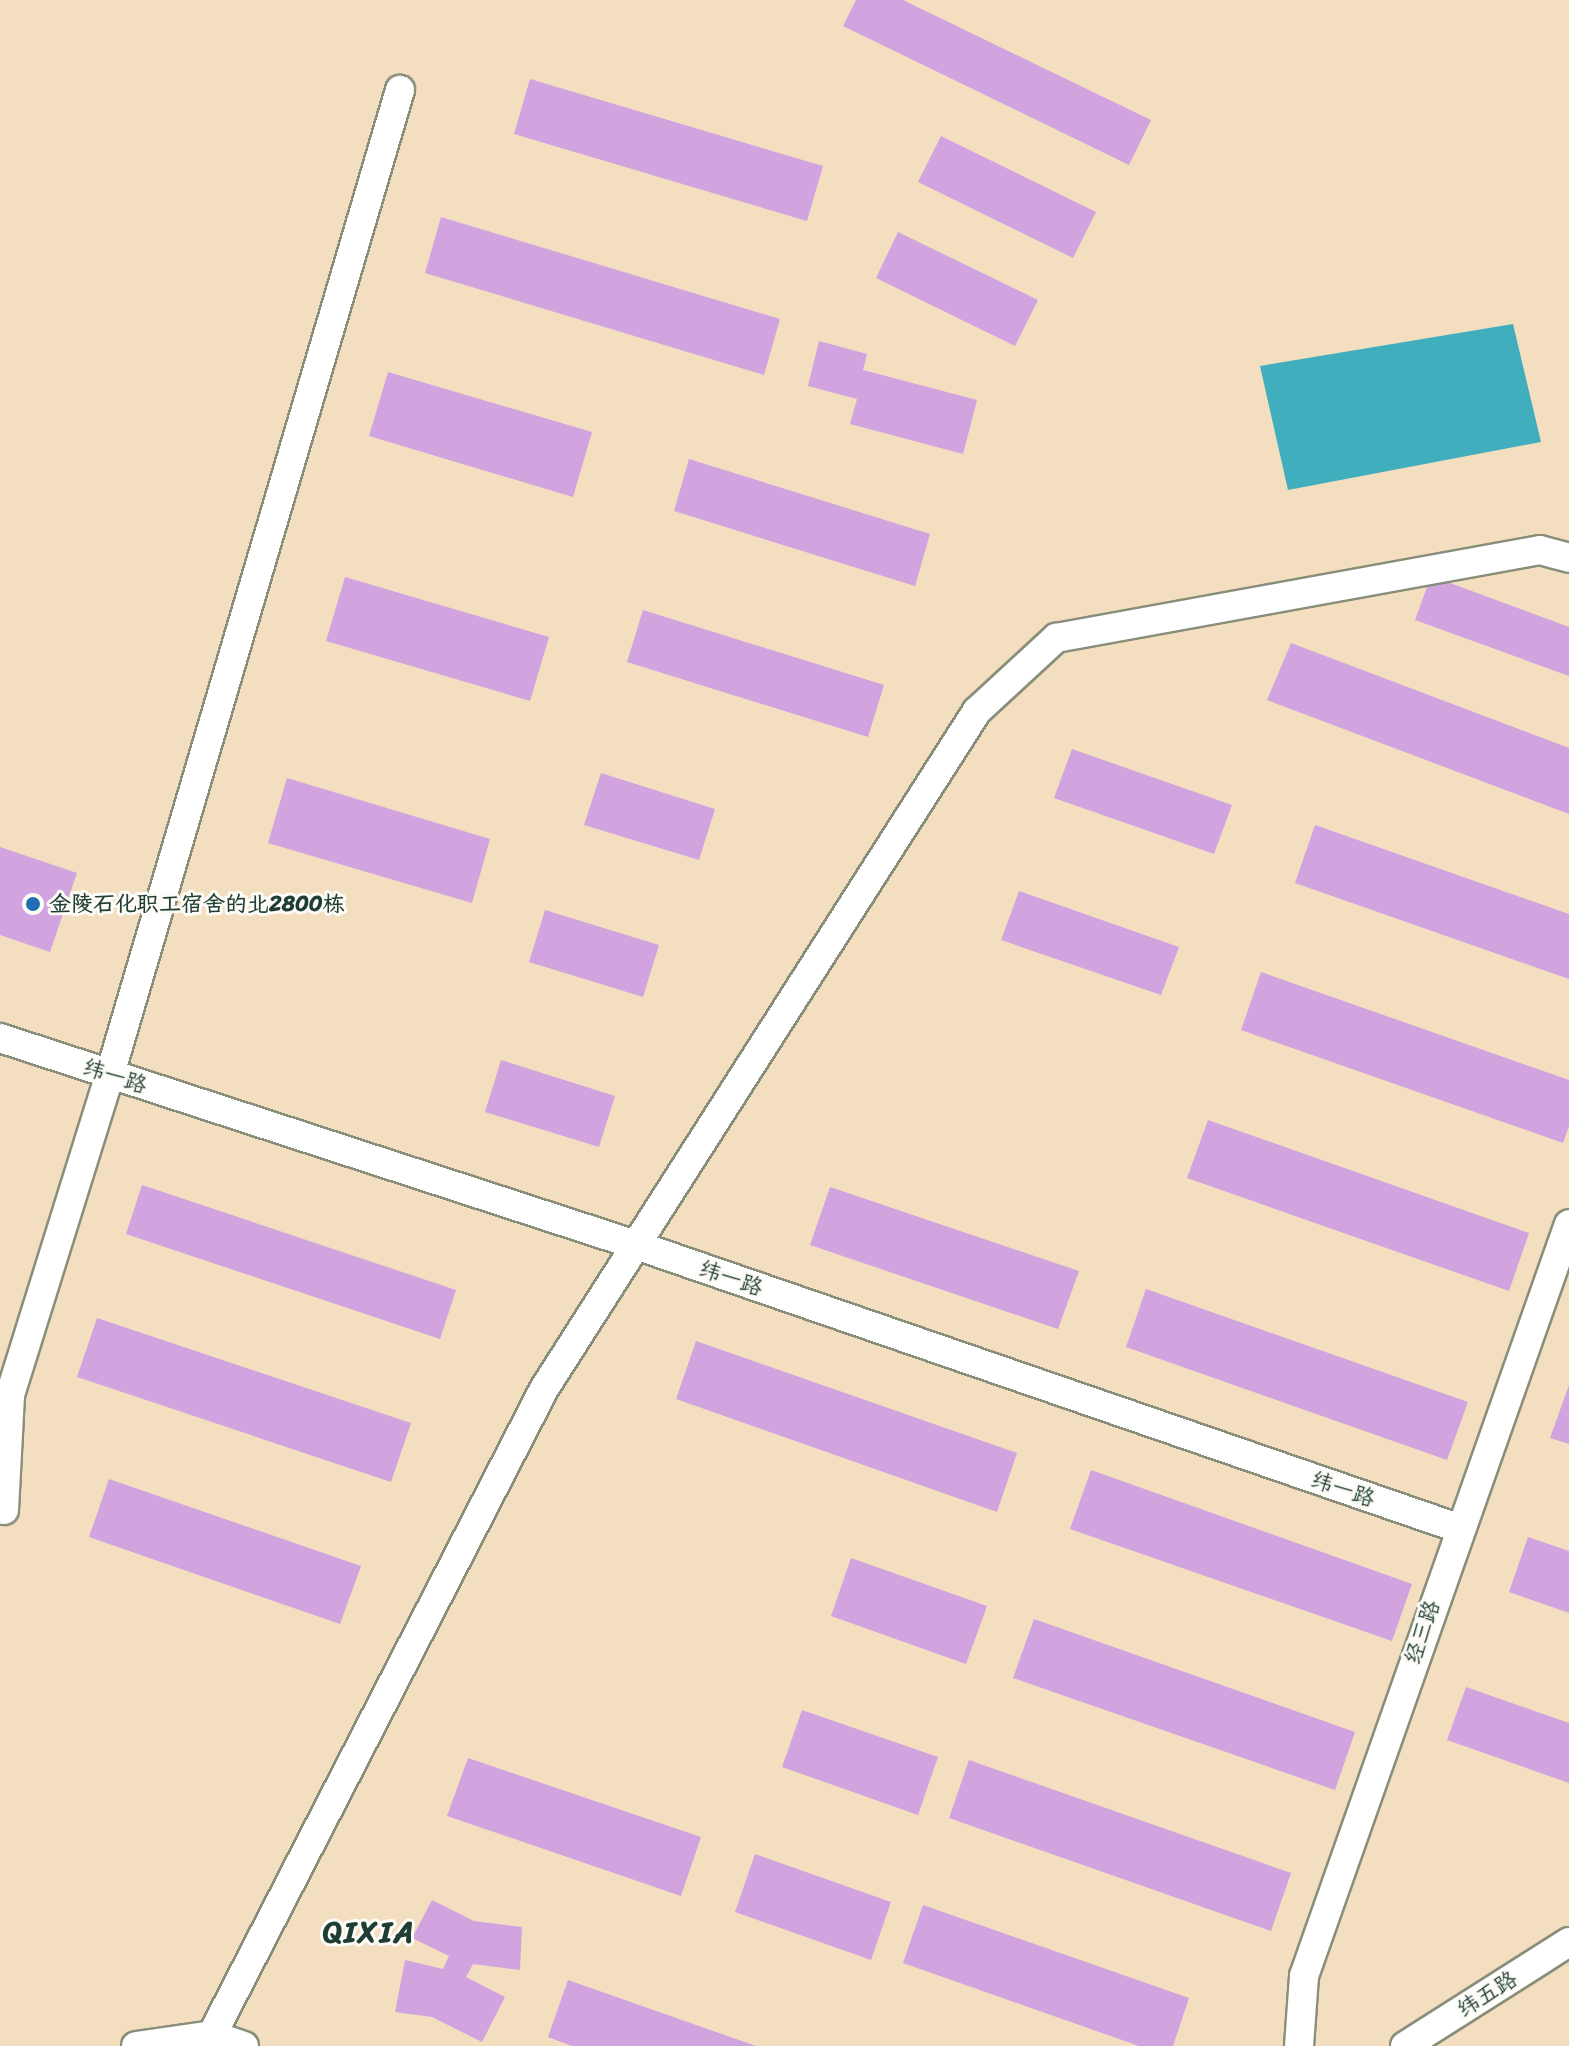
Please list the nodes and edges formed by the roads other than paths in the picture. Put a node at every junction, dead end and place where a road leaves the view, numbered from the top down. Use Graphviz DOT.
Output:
graph roads {
  1 [pos="400,90"];
  2 [pos="1569,558"];
  3 [pos="0,1038"];
  4 [pos="110,1074"];
  5 [pos="1569,1224"];
  6 [pos="636,1245"];
  7 [pos="4,1510"];
  8 [pos="1458,1528"];
  9 [pos="1569,1942"];
  10 [pos="209,2040"];
  11 [pos="136,2046"];
  12 [pos="244,2046"];
  13 [pos="1299,2046"];
  14 [pos="1405,2046"];
  1 -- 4 [label="street"];
  2 -- 6 [label="street"];
  3 -- 4 [label="street, 纬一路"];
  4 -- 6 [label="street, 纬一路"];
  4 -- 7 [label="street"];
  5 -- 8 [label="street, 经三路"];
  6 -- 8 [label="street, 纬一路"];
  6 -- 10 [label="street"];
  8 -- 13 [label="street, 经三路"];
  9 -- 14 [label="street, 纬五路"];
  10 -- 11 [label="street"];
  10 -- 12 [label="street"];
}
